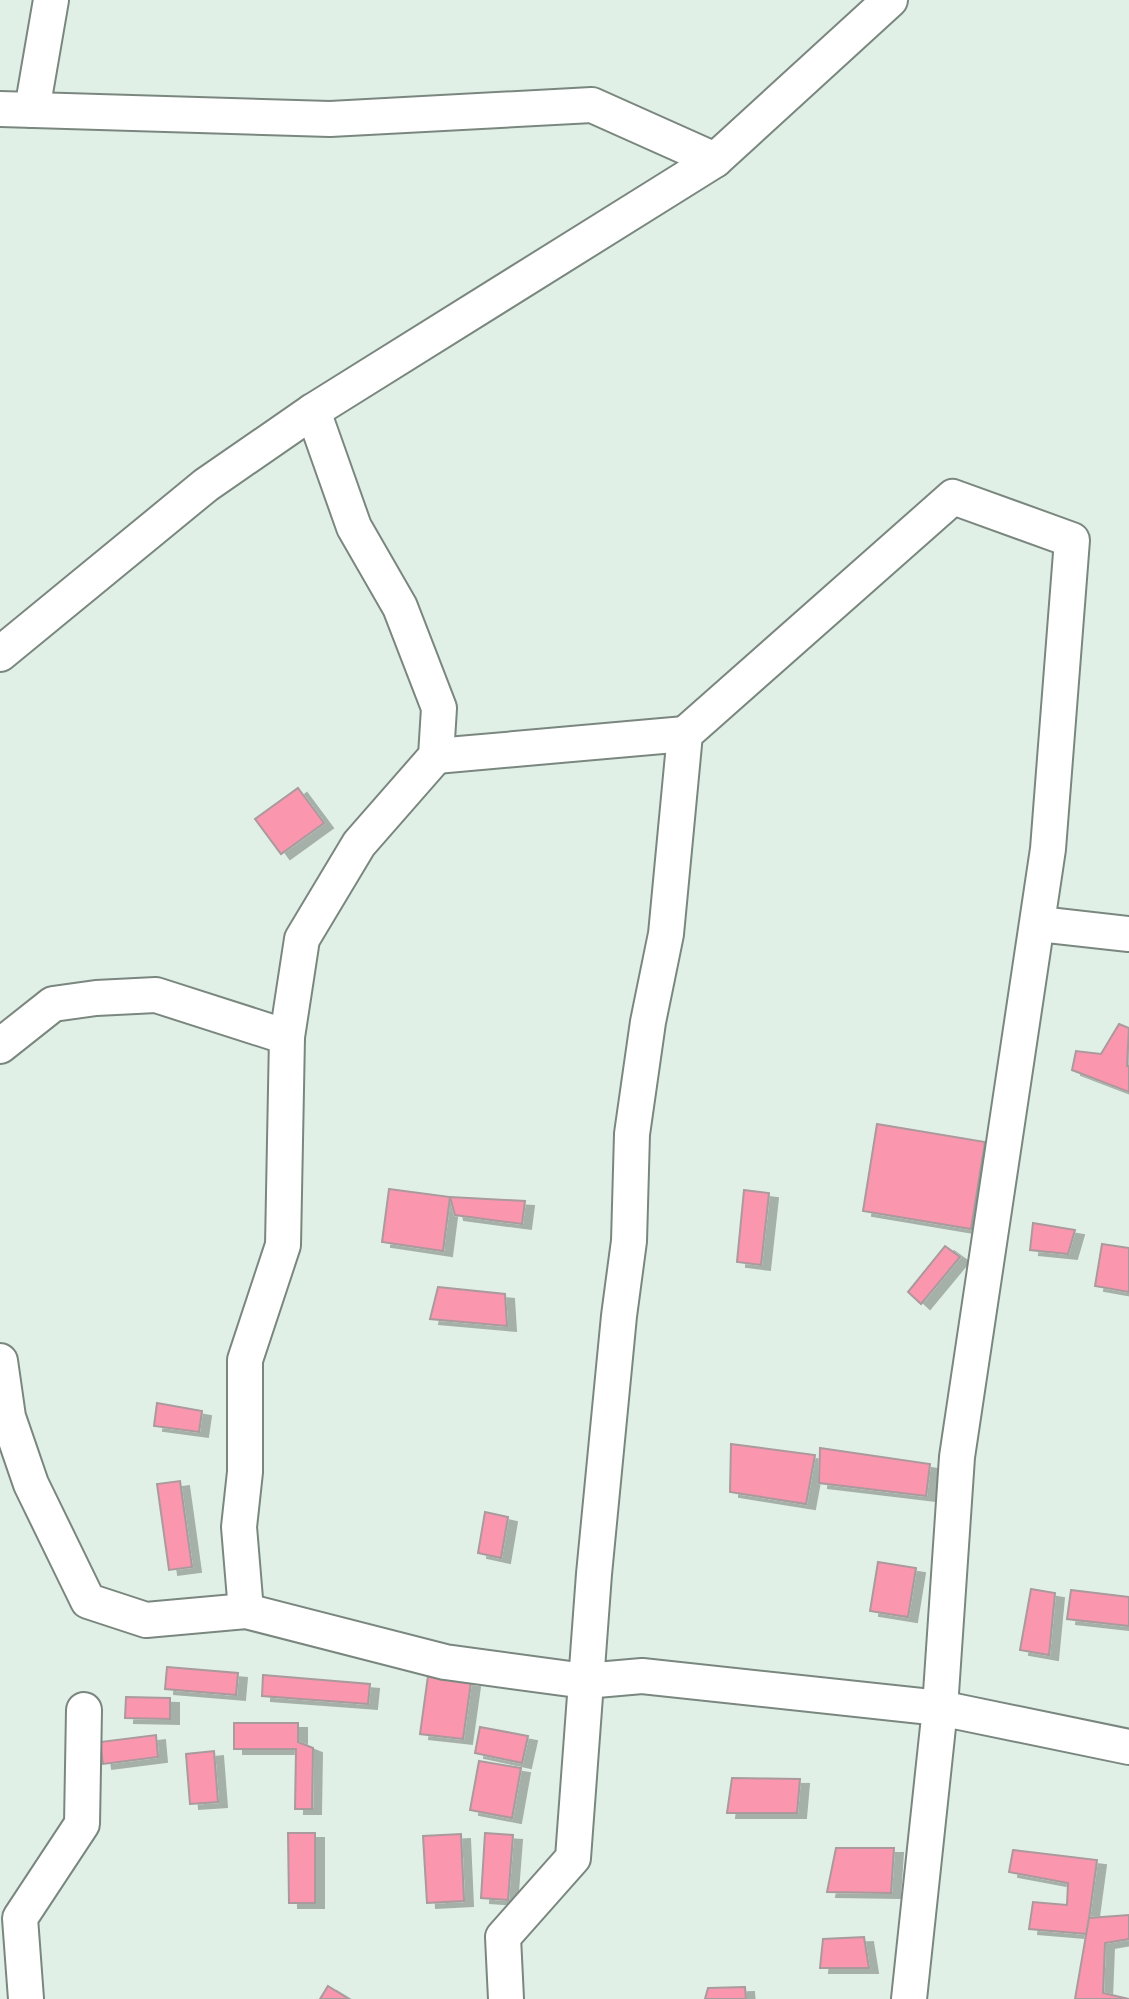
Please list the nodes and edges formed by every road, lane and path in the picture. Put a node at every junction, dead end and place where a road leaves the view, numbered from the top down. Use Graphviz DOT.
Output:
graph roads {
  1 [pos="51,0"];
  2 [pos="890,0"];
  3 [pos="16,109"];
  4 [pos="715,160"];
  5 [pos="313,411"];
  6 [pos="0,654"];
  7 [pos="685,734"];
  8 [pos="436,756"];
  9 [pos="1039,924"];
  10 [pos="1129,934"];
  11 [pos="287,1037"];
  12 [pos="0,1046"];
  13 [pos="0,1361"];
  14 [pos="246,1611"];
  15 [pos="585,1681"];
  16 [pos="940,1708"];
  17 [pos="84,1710"];
  18 [pos="1129,1747"];
  19 [pos="10,1918"];
  20 [pos="26,1999"];
  21 [pos="506,1999"];
  22 [pos="909,1999"];
  1 -- 3 [label="street"];
  2 -- 4 [label="street"];
  3 -- 4 [label="street"];
  4 -- 5 [label="street"];
  5 -- 6 [label="street"];
  5 -- 8 [label="street"];
  7 -- 8 [label="street"];
  7 -- 9 [label="street"];
  7 -- 15 [label="street"];
  8 -- 11 [label="street"];
  9 -- 10 [label="street"];
  9 -- 16 [label="street"];
  11 -- 12 [label="street"];
  11 -- 14 [label="street"];
  13 -- 14 [label="street"];
  14 -- 15 [label="street"];
  15 -- 16 [label="street"];
  15 -- 21 [label="street"];
  16 -- 18 [label="street"];
  16 -- 22 [label="street"];
  17 -- 19 [label="street"];
  19 -- 20 [label="street"];
}
